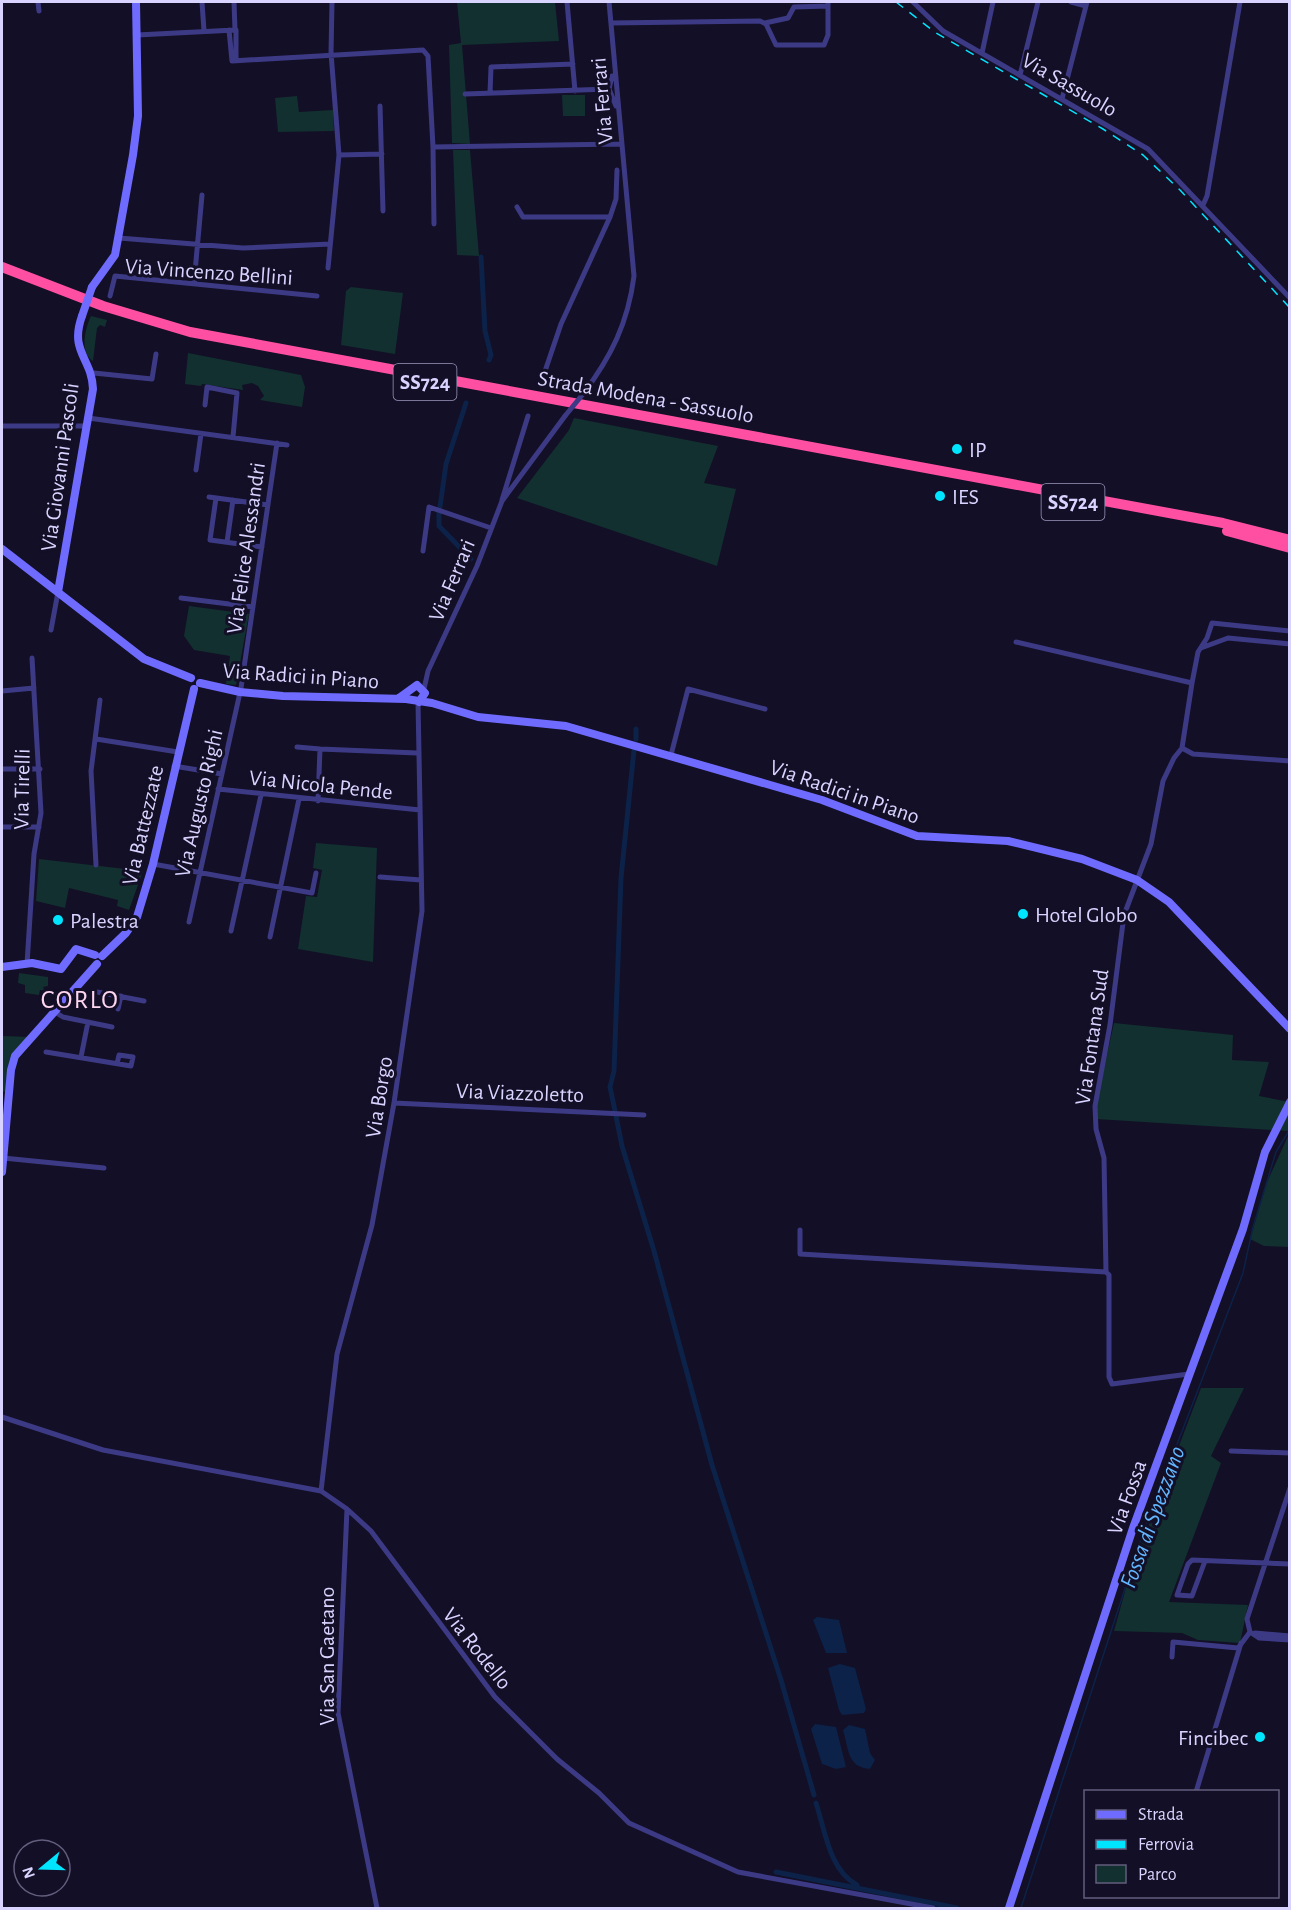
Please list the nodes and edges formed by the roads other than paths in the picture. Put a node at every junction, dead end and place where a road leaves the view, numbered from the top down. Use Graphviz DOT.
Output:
graph roads {
  1 [pos="39,2"];
  2 [pos="136,2"];
  3 [pos="202,2"];
  4 [pos="234,2"];
  5 [pos="332,2"];
  6 [pos="567,2"];
  7 [pos="609,2"];
  8 [pos="913,2"];
  9 [pos="993,2"];
  10 [pos="1038,2"];
  11 [pos="1071,2"];
  12 [pos="1240,2"];
  13 [pos="828,4"];
  14 [pos="1087,4"];
  15 [pos="39,11"];
  16 [pos="611,23"];
  17 [pos="765,23"];
  18 [pos="234,30"];
  19 [pos="204,31"];
  20 [pos="137,35"];
  21 [pos="331,53"];
  22 [pos="982,53"];
  23 [pos="573,64"];
  24 [pos="614,69"];
  25 [pos="1020,75"];
  26 [pos="609,89"];
  27 [pos="575,91"];
  28 [pos="490,93"];
  29 [pos="465,94"];
  30 [pos="1062,99"];
  31 [pos="380,106"];
  32 [pos="618,108"];
  33 [pos="620,144"];
  34 [pos="437,148"];
  35 [pos="382,154"];
  36 [pos="339,155"];
  37 [pos="617,170"];
  38 [pos="202,195"];
  39 [pos="627,197"];
  40 [pos="616,199"];
  41 [pos="1203,205"];
  42 [pos="517,207"];
  43 [pos="384,211"];
  44 [pos="610,217"];
  45 [pos="434,224"];
  46 [pos="118,238"];
  47 [pos="330,244"];
  48 [pos="197,245"];
  49 [pos="2,267"];
  50 [pos="328,268"];
  51 [pos="2,275"];
  52 [pos="194,283"];
  53 [pos="110,296"];
  54 [pos="317,296"];
  55 [pos="1290,298"];
  56 [pos="156,354"];
  57 [pos="91,376"];
  58 [pos="542,380"];
  59 [pos="205,405"];
  60 [pos="528,416"];
  61 [pos="87,422"];
  62 [pos="2,426"];
  63 [pos="201,434"];
  64 [pos="233,437"];
  65 [pos="277,443"];
  66 [pos="287,444"];
  67 [pos="196,470"];
  68 [pos="209,497"];
  69 [pos="216,498"];
  70 [pos="233,500"];
  71 [pos="502,501"];
  72 [pos="268,505"];
  73 [pos="1223,523"];
  74 [pos="491,528"];
  75 [pos="1290,532"];
  76 [pos="1290,540"];
  77 [pos="1265,541"];
  78 [pos="227,542"];
  79 [pos="262,548"];
  80 [pos="1290,548"];
  81 [pos="2,549"];
  82 [pos="423,551"];
  83 [pos="1290,553"];
  84 [pos="58,592"];
  85 [pos="181,598"];
  86 [pos="254,607"];
  87 [pos="51,630"];
  88 [pos="1290,631"];
  89 [pos="1016,642"];
  90 [pos="1290,644"];
  91 [pos="1200,648"];
  92 [pos="32,658"];
  93 [pos="428,671"];
  94 [pos="1192,683"];
  95 [pos="194,684"];
  96 [pos="34,687"];
  97 [pos="412,687"];
  98 [pos="2,691"];
  99 [pos="240,692"];
  100 [pos="425,692"];
  101 [pos="398,699"];
  102 [pos="100,700"];
  103 [pos="417,702"];
  104 [pos="438,705"];
  105 [pos="765,709"];
  106 [pos="96,739"];
  107 [pos="297,747"];
  108 [pos="1182,748"];
  109 [pos="320,749"];
  110 [pos="178,752"];
  111 [pos="417,753"];
  112 [pos="671,755"];
  113 [pos="1290,761"];
  114 [pos="174,766"];
  115 [pos="2,769"];
  116 [pos="40,769"];
  117 [pos="222,774"];
  118 [pos="218,789"];
  119 [pos="261,795"];
  120 [pos="299,800"];
  121 [pos="318,801"];
  122 [pos="420,810"];
  123 [pos="2,827"];
  124 [pos="39,827"];
  125 [pos="153,864"];
  126 [pos="96,865"];
  127 [pos="199,872"];
  128 [pos="316,873"];
  129 [pos="380,877"];
  130 [pos="421,880"];
  131 [pos="1137,880"];
  132 [pos="242,881"];
  133 [pos="280,888"];
  134 [pos="189,922"];
  135 [pos="231,930"];
  136 [pos="270,937"];
  137 [pos="95,954"];
  138 [pos="27,964"];
  139 [pos="2,967"];
  140 [pos="97,992"];
  141 [pos="121,996"];
  142 [pos="144,1000"];
  143 [pos="1270,1008"];
  144 [pos="118,1009"];
  145 [pos="55,1012"];
  146 [pos="1290,1017"];
  147 [pos="88,1022"];
  148 [pos="112,1027"];
  149 [pos="1290,1029"];
  150 [pos="46,1052"];
  151 [pos="81,1057"];
  152 [pos="117,1064"];
  153 [pos="1290,1102"];
  154 [pos="394,1103"];
  155 [pos="644,1115"];
  156 [pos="3,1158"];
  157 [pos="104,1168"];
  158 [pos="2,1172"];
  159 [pos="800,1230"];
  160 [pos="1106,1272"];
  161 [pos="1189,1374"];
  162 [pos="2,1417"];
  163 [pos="1231,1451"];
  164 [pos="1290,1453"];
  165 [pos="1290,1488"];
  166 [pos="321,1491"];
  167 [pos="347,1509"];
  168 [pos="1205,1561"];
  169 [pos="1264,1563"];
  170 [pos="1290,1564"];
  171 [pos="1250,1632"];
  172 [pos="1290,1636"];
  173 [pos="1290,1640"];
  174 [pos="1241,1643"];
  175 [pos="1172,1657"];
  176 [pos="1196,1790"];
  177 [pos="377,1908"];
  178 [pos="933,1908"];
  179 [pos="1009,1908"];
  1 -- 15 [label="street"];
  2 -- 20 [label="street, Via Giovanni Pascoli"];
  3 -- 19 [label="street"];
  4 -- 18 [label="street"];
  5 -- 21 [label="street"];
  6 -- 23 [label="street"];
  7 -- 16 [label="street, Via Ferrari"];
  8 -- 22 [label="street, Via Sassuolo"];
  9 -- 22 [label="street"];
  10 -- 25 [label="street"];
  11 -- 14 [label="street"];
  12 -- 41 [label="street"];
  13 -- 17 [label="street"];
  13 -- 17 [label="street"];
  14 -- 30 [label="street"];
  16 -- 17 [label="street"];
  16 -- 24 [label="street, Via Ferrari"];
  18 -- 19 [label="street"];
  18 -- 21 [label="street"];
  19 -- 20 [label="street"];
  20 -- 46 [label="street, Via Giovanni Pascoli"];
  21 -- 34 [label="street"];
  21 -- 36 [label="street"];
  22 -- 25 [label="street, Via Sassuolo"];
  23 -- 27 [label="street"];
  23 -- 28 [label="street"];
  24 -- 26 [label="street"];
  24 -- 32 [label="street, Via Ferrari"];
  25 -- 30 [label="street, Via Sassuolo"];
  26 -- 27 [label="street"];
  26 -- 32 [label="street"];
  27 -- 28 [label="street"];
  28 -- 29 [label="street"];
  30 -- 41 [label="street, Via Sassuolo"];
  31 -- 35 [label="street"];
  32 -- 33 [label="street, Via Ferrari"];
  33 -- 34 [label="street"];
  33 -- 39 [label="street, Via Ferrari"];
  34 -- 45 [label="street"];
  35 -- 36 [label="street"];
  35 -- 43 [label="street"];
  36 -- 47 [label="street"];
  37 -- 40 [label="street, Via Ferrari"];
  38 -- 48 [label="street"];
  39 -- 40 [label="street"];
  39 -- 71 [label="street, Via Ferrari, bridge"];
  40 -- 44 [label="street, Via Ferrari"];
  41 -- 55 [label="street, Via Sassuolo"];
  42 -- 44 [label="street"];
  44 -- 58 [label="street, Via Ferrari"];
  46 -- 48 [label="street"];
  46 -- 57 [label="street, Via Giovanni Pascoli, bridge"];
  47 -- 48 [label="street"];
  47 -- 50 [label="street"];
  48 -- 52 [label="street"];
  49 -- 73 [label="highway, Strada Modena - Sassuolo / SS724"];
  51 -- 77 [label="highway, Strada Modena - Sassuolo / SS724"];
  52 -- 53 [label="street, Via Vincenzo Bellini"];
  52 -- 54 [label="street, Via Vincenzo Bellini"];
  56 -- 57 [label="street"];
  57 -- 61 [label="street, Via Giovanni Pascoli"];
  59 -- 64 [label="street"];
  60 -- 71 [label="street, Via Ferrari"];
  61 -- 62 [label="street"];
  61 -- 63 [label="street"];
  61 -- 84 [label="street, Via Giovanni Pascoli"];
  63 -- 64 [label="street"];
  63 -- 67 [label="street"];
  64 -- 65 [label="street"];
  65 -- 66 [label="street"];
  65 -- 72 [label="street, Via Felice Alessandri"];
  68 -- 69 [label="street"];
  69 -- 70 [label="street"];
  69 -- 78 [label="street"];
  70 -- 72 [label="street"];
  70 -- 78 [label="street"];
  71 -- 74 [label="street, Via Ferrari"];
  72 -- 79 [label="street, Via Felice Alessandri"];
  73 -- 75 [label="highway"];
  73 -- 76 [label="highway, Strada Modena - Sassuolo / SS724"];
  74 -- 82 [label="street"];
  74 -- 93 [label="street, Via Ferrari"];
  77 -- 80 [label="highway, Strada Modena - Sassuolo / SS724"];
  77 -- 83 [label="highway"];
  78 -- 79 [label="street"];
  79 -- 86 [label="street, Via Felice Alessandri"];
  81 -- 84 [label="street, Via Radici in Piano"];
  84 -- 87 [label="street"];
  84 -- 95 [label="street, Via Radici in Piano"];
  85 -- 86 [label="street"];
  86 -- 99 [label="street, Via Felice Alessandri"];
  88 -- 91 [label="street"];
  89 -- 94 [label="street"];
  90 -- 91 [label="street"];
  91 -- 94 [label="street"];
  92 -- 96 [label="street, Via Tirelli"];
  93 -- 97 [label="street, Via Ferrari"];
  93 -- 100 [label="street, Via Ferrari"];
  94 -- 108 [label="street"];
  95 -- 99 [label="street, Via Radici in Piano"];
  95 -- 110 [label="street, Via Battezzate"];
  96 -- 98 [label="street"];
  96 -- 116 [label="street, Via Tirelli"];
  97 -- 100 [label="street, Via Radici in Piano"];
  97 -- 101 [label="street, Via Radici in Piano"];
  97 -- 103 [label="street, Via Radici in Piano"];
  99 -- 101 [label="street, Via Radici in Piano"];
  99 -- 117 [label="street, Via Augusto Righi"];
  100 -- 103 [label="street"];
  100 -- 104 [label="street, Via Radici in Piano"];
  101 -- 103 [label="street, Via Radici in Piano"];
  102 -- 106 [label="street"];
  103 -- 104 [label="street, Via Radici in Piano"];
  103 -- 111 [label="street, Via Borgo"];
  104 -- 112 [label="street, Via Radici in Piano"];
  105 -- 112 [label="street"];
  106 -- 110 [label="street"];
  106 -- 126 [label="street"];
  107 -- 109 [label="street"];
  108 -- 113 [label="street"];
  108 -- 131 [label="street, Via Fontana Sud"];
  109 -- 111 [label="street"];
  109 -- 121 [label="street"];
  110 -- 114 [label="street, Via Battezzate"];
  111 -- 122 [label="street, Via Borgo"];
  112 -- 131 [label="street, Via Radici in Piano"];
  114 -- 117 [label="street"];
  114 -- 125 [label="street, Via Battezzate"];
  115 -- 116 [label="street"];
  116 -- 124 [label="street, Via Tirelli"];
  117 -- 118 [label="street, Via Augusto Righi"];
  118 -- 119 [label="street, Via Nicola Pende"];
  118 -- 127 [label="street, Via Augusto Righi"];
  119 -- 120 [label="street, Via Nicola Pende"];
  119 -- 132 [label="street"];
  120 -- 121 [label="street, Via Nicola Pende"];
  120 -- 133 [label="street"];
  121 -- 122 [label="street, Via Nicola Pende"];
  122 -- 130 [label="street, Via Borgo"];
  123 -- 124 [label="street"];
  124 -- 138 [label="street, Via Tirelli"];
  125 -- 127 [label="street"];
  125 -- 137 [label="street, Via Battezzate"];
  127 -- 132 [label="street"];
  127 -- 134 [label="street, Via Augusto Righi"];
  128 -- 133 [label="street"];
  129 -- 130 [label="street"];
  130 -- 154 [label="street, Via Borgo"];
  131 -- 143 [label="street, Via Radici in Piano"];
  131 -- 160 [label="street, Via Fontana Sud"];
  132 -- 133 [label="street"];
  132 -- 135 [label="street"];
  133 -- 136 [label="street"];
  137 -- 138 [label="street, Via Battezzate"];
  137 -- 145 [label="street"];
  138 -- 139 [label="street"];
  140 -- 141 [label="street"];
  141 -- 142 [label="street"];
  141 -- 144 [label="street"];
  143 -- 146 [label="street"];
  143 -- 149 [label="street, Via Radici in Piano"];
  145 -- 147 [label="street"];
  145 -- 156 [label="street"];
  147 -- 148 [label="street"];
  147 -- 151 [label="street"];
  150 -- 151 [label="street"];
  151 -- 152 [label="street"];
  153 -- 161 [label="street, Via Fossa"];
  154 -- 155 [label="street, Via Viazzoletto"];
  154 -- 166 [label="street, Via Borgo"];
  156 -- 157 [label="street"];
  156 -- 158 [label="street"];
  159 -- 160 [label="street"];
  160 -- 161 [label="street, Via Fontana Sud"];
  161 -- 179 [label="street, Via Fossa"];
  162 -- 166 [label="street, Via Rodello"];
  163 -- 164 [label="street"];
  165 -- 169 [label="street"];
  166 -- 167 [label="street, Via Rodello"];
  167 -- 177 [label="street, Via San Gaetano"];
  167 -- 178 [label="street, Via Rodello"];
  168 -- 168 [label="street"];
  168 -- 169 [label="street"];
  169 -- 170 [label="street"];
  169 -- 171 [label="street"];
  171 -- 172 [label="street"];
  171 -- 173 [label="street"];
  171 -- 174 [label="street"];
  174 -- 175 [label="street"];
  174 -- 176 [label="street"];
}
